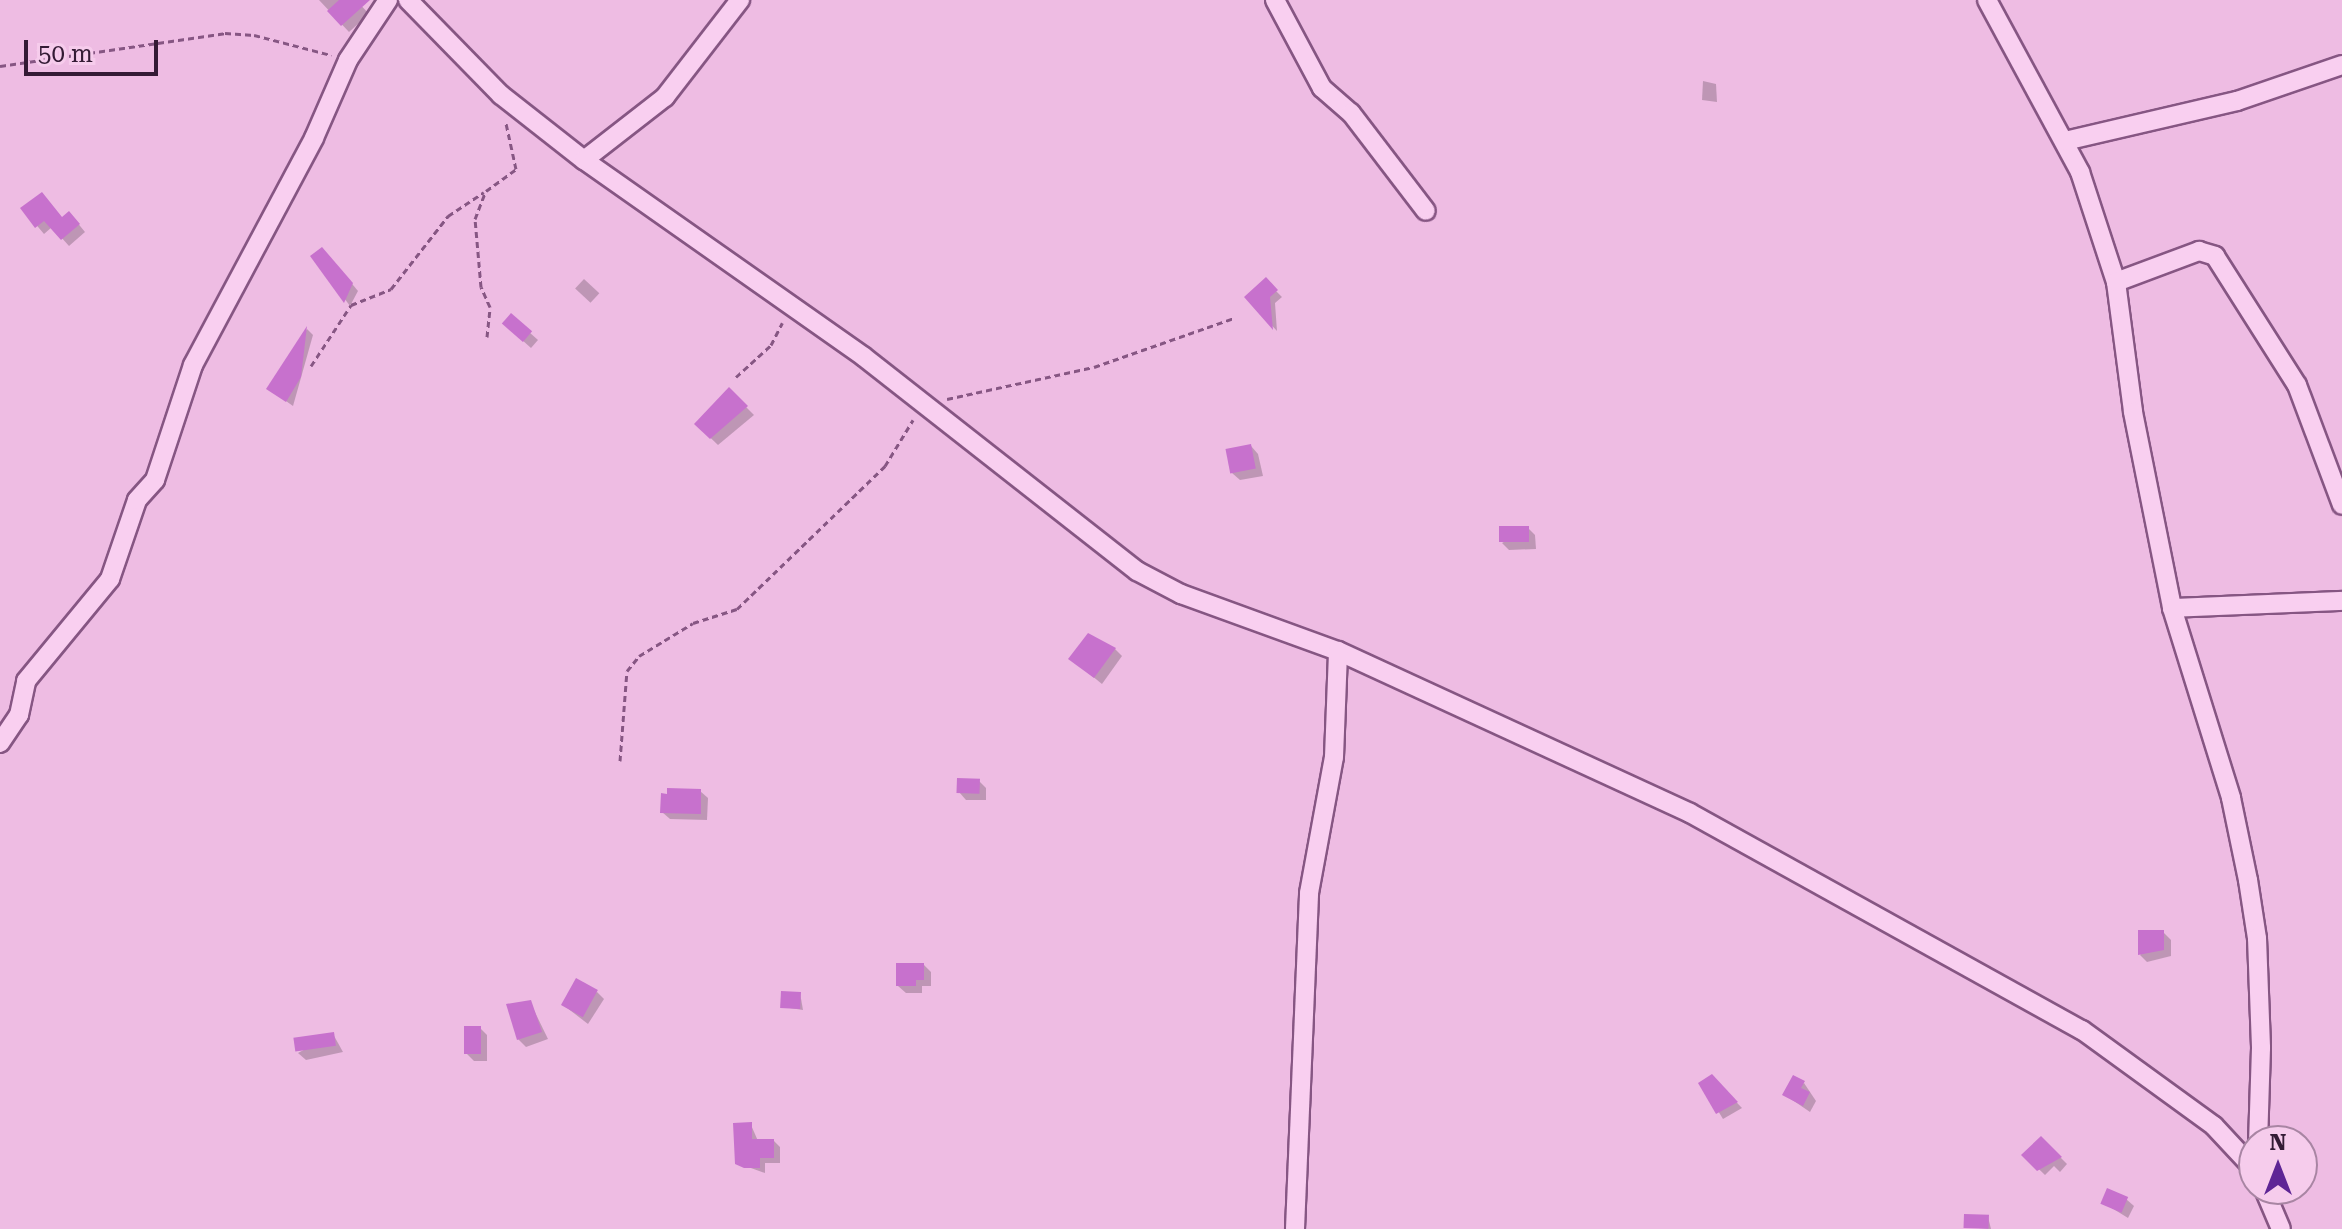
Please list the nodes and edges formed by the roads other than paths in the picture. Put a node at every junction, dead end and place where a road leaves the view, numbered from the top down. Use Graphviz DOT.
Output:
graph roads {
  1 [pos="388,0"];
  2 [pos="408,0"];
  3 [pos="740,0"];
  4 [pos="1275,0"];
  5 [pos="1987,0"];
  6 [pos="2342,65"];
  7 [pos="2065,141"];
  8 [pos="584,160"];
  9 [pos="1426,211"];
  10 [pos="2116,282"];
  11 [pos="2342,505"];
  12 [pos="2342,601"];
  13 [pos="2172,608"];
  14 [pos="1338,651"];
  15 [pos="0,743"];
  16 [pos="2259,1125"];
  17 [pos="2238,1152"];
  18 [pos="2271,1205"];
  19 [pos="1295,1229"];
  20 [pos="2281,1229"];
  1 -- 15 [label="street"];
  2 -- 8 [label="street"];
  3 -- 8 [label="street"];
  4 -- 9 [label="street"];
  5 -- 7 [label="street"];
  6 -- 7 [label="street"];
  7 -- 10 [label="street"];
  8 -- 14 [label="street"];
  10 -- 11 [label="street"];
  10 -- 13 [label="street"];
  12 -- 13 [label="street"];
  13 -- 16 [label="street"];
  14 -- 17 [label="street"];
  14 -- 19 [label="street"];
  18 -- 20 [label="street"];
}
